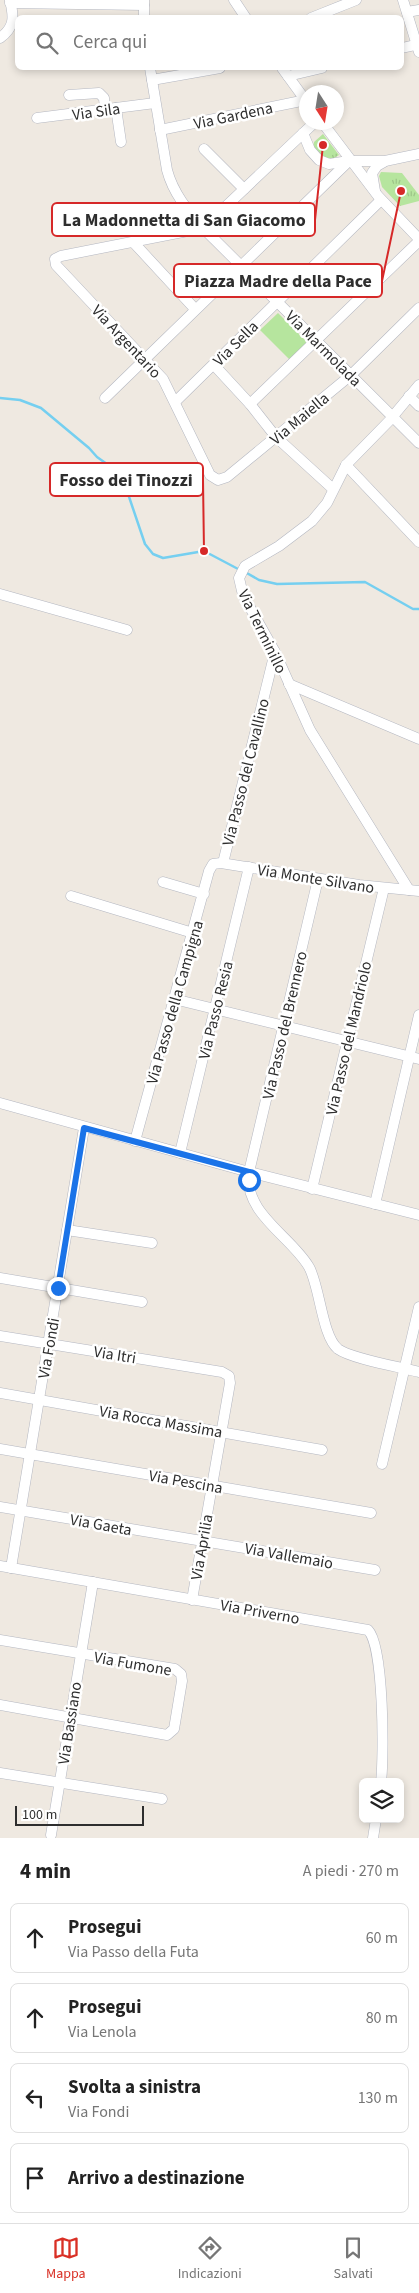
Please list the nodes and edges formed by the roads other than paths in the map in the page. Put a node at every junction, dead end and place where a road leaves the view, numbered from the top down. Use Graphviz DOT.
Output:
graph roads {
  1 [pos="234,0"];
  2 [pos="356,0"];
  3 [pos="403,0"];
  4 [pos="10,1"];
  5 [pos="48,2"];
  6 [pos="97,2"];
  7 [pos="144,2"];
  8 [pos="419,10"];
  9 [pos="407,12"];
  10 [pos="144,15"];
  11 [pos="244,15"];
  12 [pos="318,15"];
  13 [pos="0,38"];
  14 [pos="418,47"];
  15 [pos="404,48"];
  16 [pos="150,70"];
  17 [pos="209,70"];
  18 [pos="304,70"];
  19 [pos="285,72"];
  20 [pos="152,80"];
  21 [pos="299,91"];
  22 [pos="69,95"];
  23 [pos="299,101"];
  24 [pos="156,103"];
  25 [pos="111,109"];
  26 [pos="37,118"];
  27 [pos="160,130"];
  28 [pos="306,130"];
  29 [pos="328,130"];
  30 [pos="303,133"];
  31 [pos="121,142"];
  32 [pos="204,149"];
  33 [pos="419,154"];
  34 [pos="349,161"];
  35 [pos="385,161"];
  36 [pos="244,189"];
  37 [pos="379,198"];
  38 [pos="203,228"];
  39 [pos="419,240"];
  40 [pos="134,242"];
  41 [pos="240,265"];
  42 [pos="277,302"];
  43 [pos="419,308"];
  44 [pos="195,309"];
  45 [pos="316,340"];
  46 [pos="145,358"];
  47 [pos="214,365"];
  48 [pos="351,375"];
  49 [pos="419,385"];
  50 [pos="409,396"];
  51 [pos="105,398"];
  52 [pos="175,402"];
  53 [pos="250,404"];
  54 [pos="419,406"];
  55 [pos="393,417"];
  56 [pos="276,437"];
  57 [pos="419,443"];
  58 [pos="346,465"];
  59 [pos="218,480"];
  60 [pos="333,489"];
  61 [pos="419,542"];
  62 [pos="0,594"];
  63 [pos="127,630"];
  64 [pos="275,652"];
  65 [pos="289,684"];
  66 [pos="419,739"];
  67 [pos="218,864"];
  68 [pos="249,867"];
  69 [pos="318,878"];
  70 [pos="163,882"];
  71 [pos="384,888"];
  72 [pos="414,890"];
  73 [pos="204,894"];
  74 [pos="72,896"];
  75 [pos="193,933"];
  76 [pos="178,1000"];
  77 [pos="215,1009"];
  78 [pos="419,1015"];
  79 [pos="283,1027"];
  80 [pos="347,1042"];
  81 [pos="414,1058"];
  82 [pos="0,1103"];
  83 [pos="84,1128"];
  84 [pos="135,1141"];
  85 [pos="180,1153"];
  86 [pos="249,1172"];
  87 [pos="312,1189"];
  88 [pos="375,1204"];
  89 [pos="419,1215"];
  90 [pos="67,1230"];
  91 [pos="152,1244"];
  92 [pos="0,1278"];
  93 [pos="58,1288"];
  94 [pos="142,1302"];
  95 [pos="419,1307"];
  96 [pos="0,1336"];
  97 [pos="48,1344"];
  98 [pos="405,1368"];
  99 [pos="419,1372"];
  100 [pos="228,1376"];
  101 [pos="0,1393"];
  102 [pos="39,1400"];
  103 [pos="221,1432"];
  104 [pos="0,1450"];
  105 [pos="322,1450"];
  106 [pos="30,1454"];
  107 [pos="382,1464"];
  108 [pos="212,1486"];
  109 [pos="0,1507"];
  110 [pos="20,1510"];
  111 [pos="371,1513"];
  112 [pos="202,1541"];
  113 [pos="5,1567"];
  114 [pos="374,1570"];
  115 [pos="93,1582"];
  116 [pos="192,1600"];
  117 [pos="0,1640"];
  118 [pos="81,1654"];
  119 [pos="0,1705"];
  120 [pos="70,1718"];
  121 [pos="0,1773"];
  122 [pos="381,1778"];
  123 [pos="60,1782"];
  124 [pos="162,1799"];
  125 [pos="375,1823"];
  126 [pos="51,1835"];
  127 [pos="373,1838"];
  1 -- 11 [label="street"];
  2 -- 12 [label="street"];
  3 -- 9 [label="street"];
  4 -- 5 [label="street"];
  4 -- 13 [label="street"];
  5 -- 6 [label="street"];
  6 -- 7 [label="street"];
  7 -- 10 [label="street"];
  8 -- 9 [label="street"];
  9 -- 14 [label="street"];
  14 -- 15 [label="street"];
  16 -- 20 [label="street, Via Marmolada"];
  17 -- 20 [label="street"];
  18 -- 19 [label="street"];
  19 -- 21 [label="street"];
  20 -- 24 [label="street, Via Marmolada"];
  22 -- 25 [label="street"];
  23 -- 27 [label="street, Via Gardena"];
  24 -- 25 [label="street, Via Sila"];
  24 -- 27 [label="street, Via Marmolada"];
  25 -- 26 [label="street, Via Sila"];
  25 -- 31 [label="street"];
  27 -- 38 [label="street, Via Marmolada"];
  28 -- 30 [label="street"];
  29 -- 34 [label="street"];
  30 -- 34 [label="street"];
  30 -- 36 [label="street"];
  32 -- 36 [label="street"];
  33 -- 35 [label="street"];
  34 -- 35 [label="street"];
  34 -- 37 [label="street"];
  34 -- 41 [label="street"];
  35 -- 37 [label="street"];
  36 -- 38 [label="street"];
  37 -- 39 [label="street"];
  37 -- 42 [label="street, Via Sella"];
  38 -- 40 [label="street"];
  38 -- 41 [label="street, Via Marmolada"];
  39 -- 45 [label="street"];
  40 -- 44 [label="street"];
  40 -- 46 [label="street, Via Argentario"];
  41 -- 42 [label="street, Via Marmolada"];
  41 -- 44 [label="street"];
  42 -- 45 [label="street, Via Marmolada"];
  42 -- 47 [label="street, Via Sella"];
  43 -- 48 [label="street, Via Maiella"];
  44 -- 46 [label="street"];
  45 -- 48 [label="street, Via Marmolada"];
  45 -- 53 [label="street"];
  46 -- 51 [label="street"];
  46 -- 52 [label="street, Via Argentario"];
  47 -- 52 [label="street, Via Sella"];
  47 -- 53 [label="street"];
  48 -- 55 [label="street, Via Marmolada"];
  48 -- 56 [label="street, Via Maiella"];
  49 -- 50 [label="street, Via Terminillo"];
  50 -- 54 [label="street"];
  50 -- 55 [label="street, Via Terminillo"];
  52 -- 59 [label="street, Via Argentario"];
  53 -- 56 [label="street"];
  55 -- 57 [label="street, Via Marmolada"];
  55 -- 58 [label="street, Via Terminillo"];
  56 -- 59 [label="street, Via Maiella"];
  56 -- 60 [label="street"];
  58 -- 60 [label="street, Via Terminillo"];
  58 -- 61 [label="street"];
  60 -- 64 [label="street, Via Terminillo"];
  62 -- 63 [label="street"];
  64 -- 65 [label="street, Via Terminillo"];
  64 -- 67 [label="street, Via Passo del Cavallino"];
  65 -- 66 [label="street"];
  65 -- 72 [label="street, Via Terminillo"];
  67 -- 68 [label="street, Via Monte Silvano"];
  67 -- 73 [label="street, Via Passo della Campigna"];
  68 -- 69 [label="street, Via Monte Silvano"];
  68 -- 77 [label="street, Via Passo Resia"];
  69 -- 71 [label="street, Via Monte Silvano"];
  69 -- 79 [label="street, Via Passo del Brennero"];
  70 -- 73 [label="street"];
  71 -- 72 [label="street, Via Monte Silvano"];
  71 -- 80 [label="street, Via Passo del Mandriolo"];
  73 -- 75 [label="street, Via Passo della Campigna"];
  74 -- 75 [label="street"];
  75 -- 84 [label="street, Via Passo della Campigna"];
  76 -- 77 [label="street"];
  77 -- 79 [label="street"];
  77 -- 85 [label="street, Via Passo Resia"];
  78 -- 81 [label="street"];
  79 -- 80 [label="street"];
  79 -- 86 [label="street, Via Passo del Brennero"];
  80 -- 81 [label="street"];
  80 -- 87 [label="street, Via Passo del Mandriolo"];
  81 -- 88 [label="street"];
  82 -- 83 [label="street"];
  83 -- 84 [label="street"];
  83 -- 90 [label="street, Via Fondi"];
  84 -- 85 [label="street"];
  85 -- 86 [label="street"];
  86 -- 87 [label="street"];
  86 -- 98 [label="street"];
  87 -- 88 [label="street"];
  88 -- 89 [label="street"];
  90 -- 91 [label="street"];
  90 -- 93 [label="street, Via Fondi"];
  92 -- 93 [label="street"];
  93 -- 94 [label="street"];
  93 -- 97 [label="street, Via Fondi"];
  95 -- 98 [label="street"];
  96 -- 97 [label="street, Via Itri"];
  97 -- 100 [label="street, Via Itri"];
  97 -- 102 [label="street, Via Fondi"];
  98 -- 99 [label="street"];
  98 -- 107 [label="street"];
  100 -- 103 [label="street, Via Aprilia"];
  101 -- 102 [label="street, Via Rocca Massima"];
  102 -- 103 [label="street, Via Rocca Massima"];
  102 -- 106 [label="street, Via Fondi"];
  103 -- 105 [label="street, Via Rocca Massima"];
  103 -- 108 [label="street, Via Aprilia"];
  104 -- 106 [label="street, Via Pescina"];
  106 -- 108 [label="street, Via Pescina"];
  106 -- 110 [label="street, Via Fondi"];
  108 -- 111 [label="street, Via Pescina"];
  108 -- 112 [label="street, Via Aprilia"];
  109 -- 110 [label="street, Via Gaeta"];
  110 -- 112 [label="street, Via Gaeta"];
  110 -- 113 [label="street, Via Fondi"];
  112 -- 114 [label="street, Via Vallemaio"];
  112 -- 116 [label="street, Via Aprilia"];
  113 -- 115 [label="street, Via Priverno"];
  115 -- 116 [label="street, Via Priverno"];
  115 -- 118 [label="street, Via Bassiano"];
  116 -- 122 [label="street, Via Priverno"];
  117 -- 118 [label="street, Via Fumone"];
  118 -- 120 [label="street, Via Bassiano"];
  118 -- 120 [label="street, Via Fumone"];
  119 -- 120 [label="street, Via Fumone"];
  120 -- 123 [label="street, Via Bassiano"];
  121 -- 123 [label="street"];
  123 -- 124 [label="street"];
  123 -- 126 [label="street, Via Bassiano"];
  125 -- 127 [label="street"];
}
